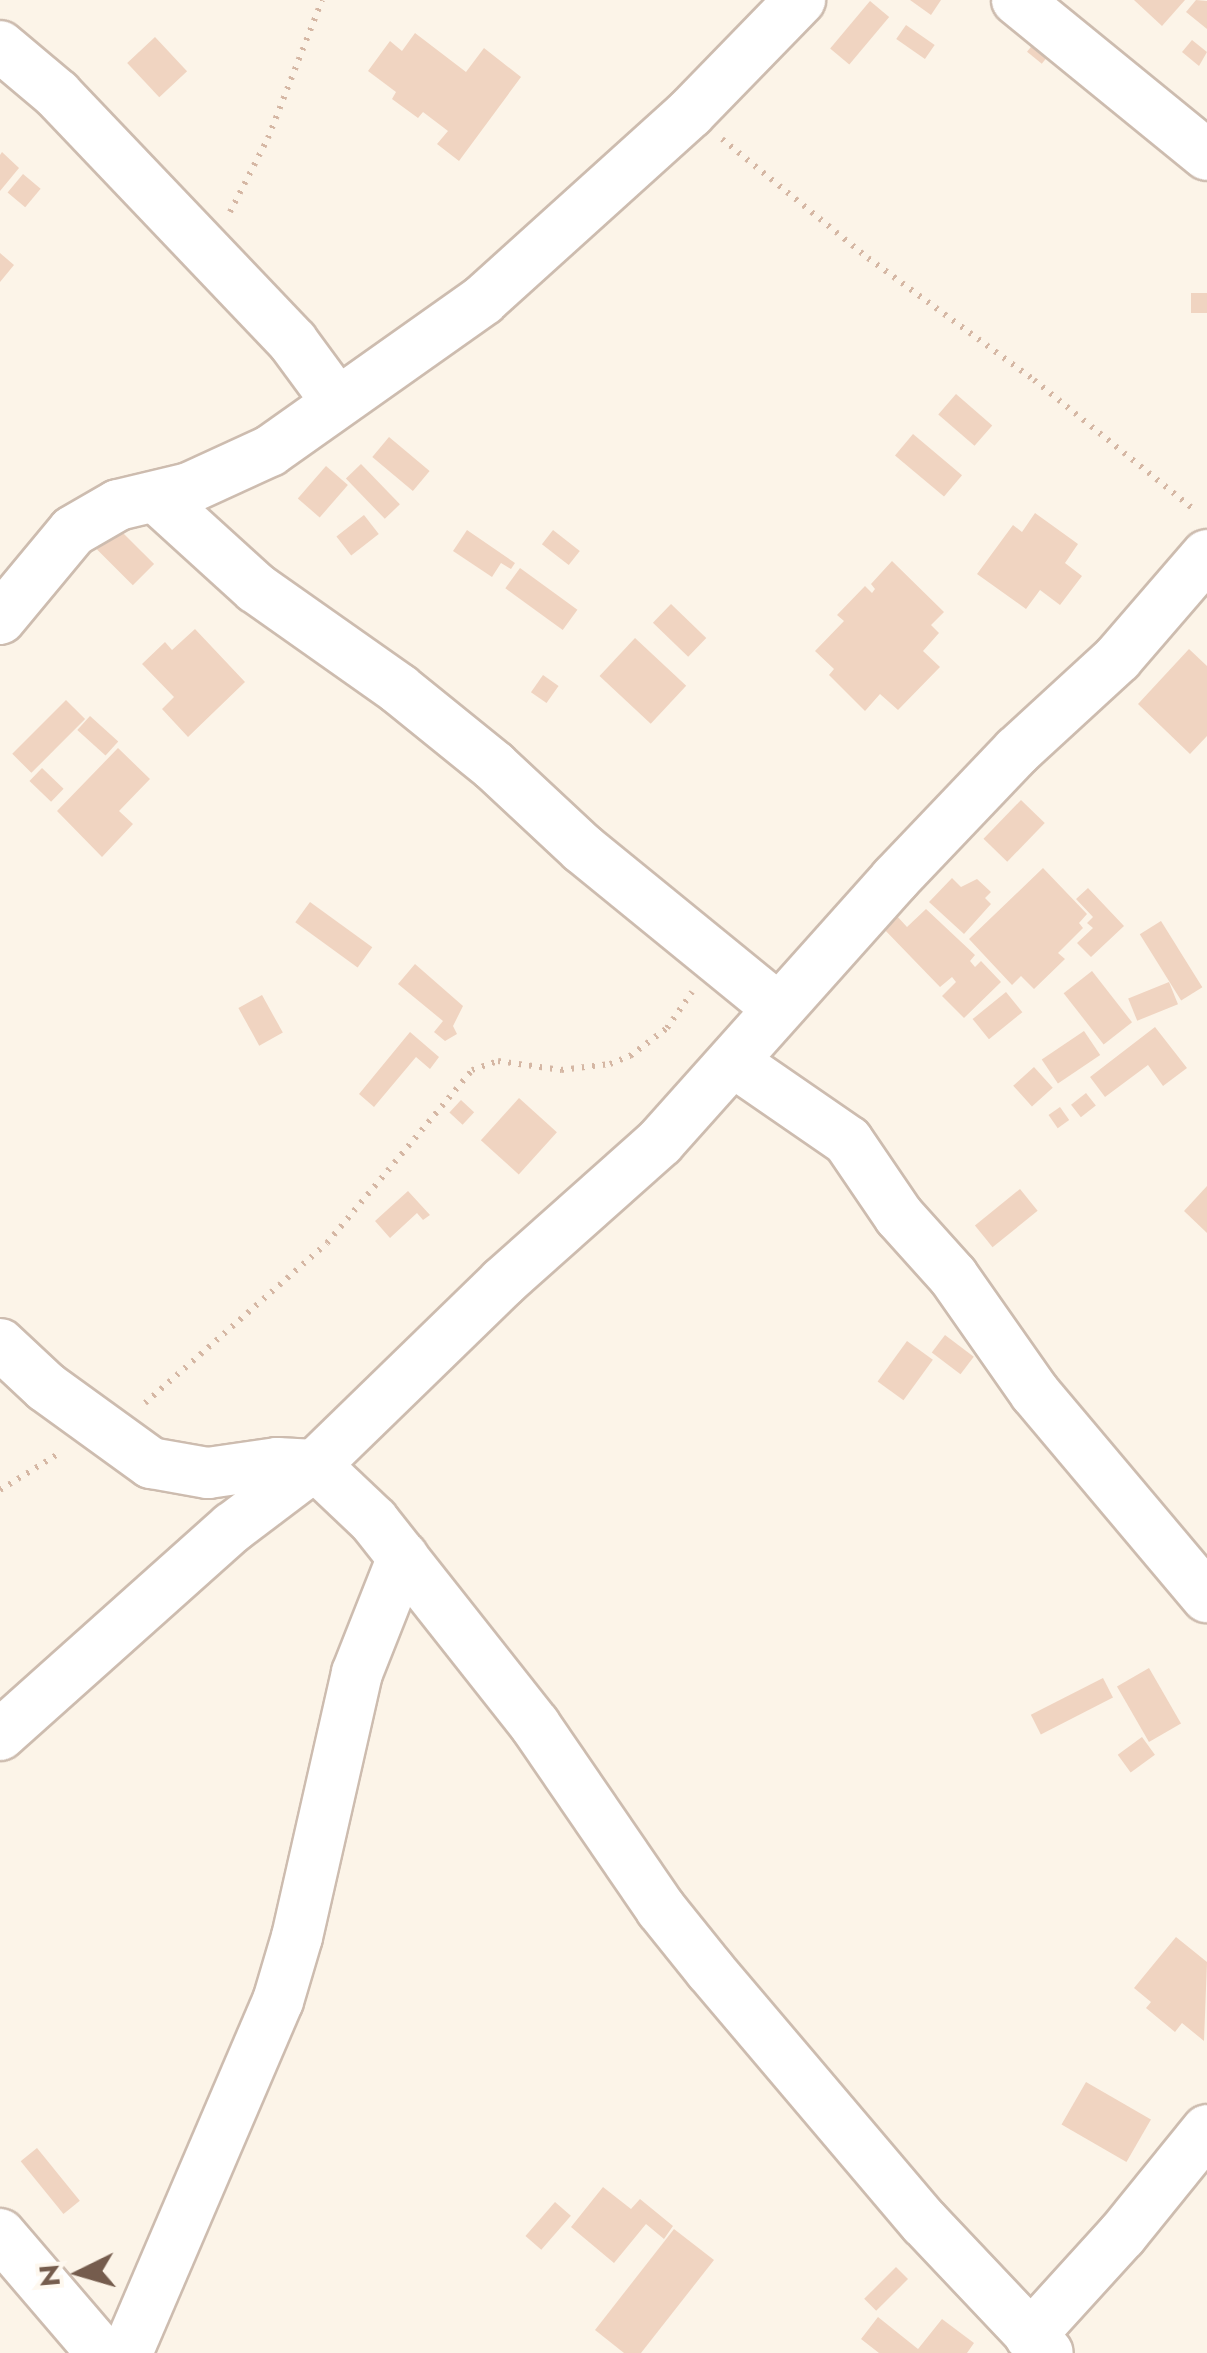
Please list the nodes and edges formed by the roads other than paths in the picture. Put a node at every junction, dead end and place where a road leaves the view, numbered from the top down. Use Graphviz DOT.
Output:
graph roads {
  1 [pos="800,0"];
  2 [pos="1016,0"];
  3 [pos="0,46"];
  4 [pos="1207,156"];
  5 [pos="337,402"];
  6 [pos="158,498"];
  7 [pos="1202,572"];
  8 [pos="0,620"];
  9 [pos="777,1007"];
  10 [pos="735,1063"];
  11 [pos="0,1344"];
  12 [pos="314,1465"];
  13 [pos="403,1557"];
  14 [pos="1207,1597"];
  15 [pos="0,1735"];
  16 [pos="1207,2130"];
  17 [pos="0,2234"];
  18 [pos="1039,2344"];
  19 [pos="102,2353"];
  20 [pos="127,2353"];
  1 -- 5 [label="street"];
  2 -- 4 [label="street"];
  3 -- 5 [label="street"];
  5 -- 6 [label="street"];
  6 -- 8 [label="street"];
  6 -- 9 [label="street"];
  7 -- 9 [label="street"];
  9 -- 10 [label="street"];
  10 -- 12 [label="street"];
  10 -- 14 [label="street"];
  11 -- 12 [label="street"];
  12 -- 13 [label="street"];
  12 -- 15 [label="street"];
  13 -- 18 [label="street"];
  13 -- 20 [label="street"];
  16 -- 18 [label="street"];
  17 -- 19 [label="street"];
}
